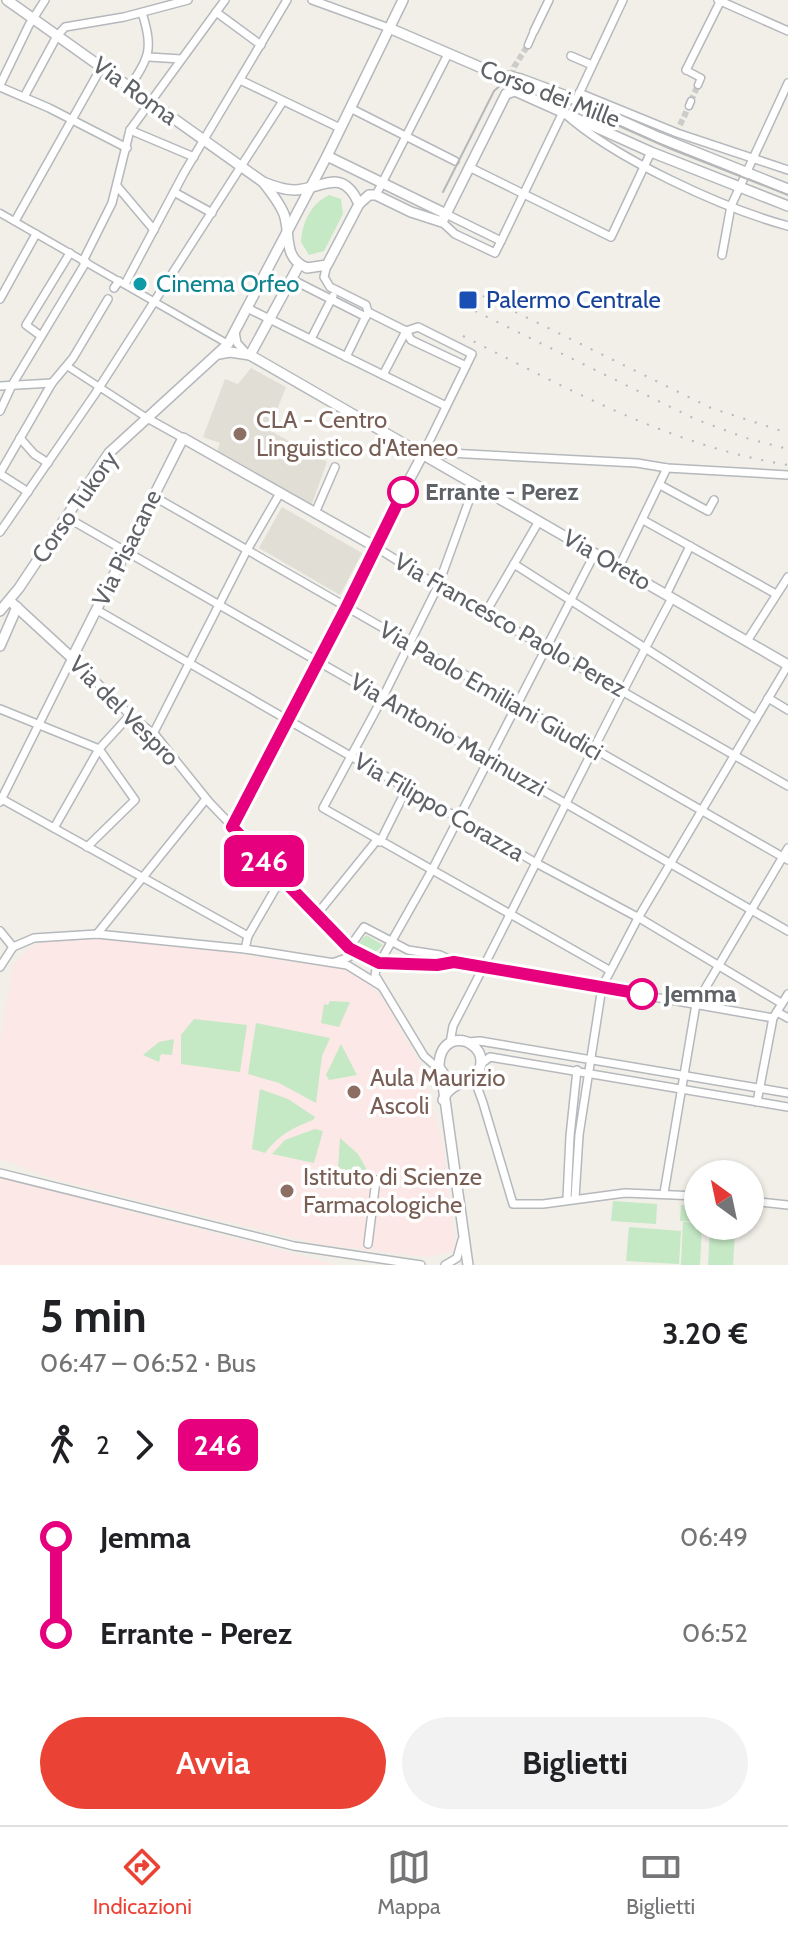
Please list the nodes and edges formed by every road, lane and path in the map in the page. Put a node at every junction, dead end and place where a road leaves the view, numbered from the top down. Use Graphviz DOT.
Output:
graph roads {
  1 [pos="7,0"];
  2 [pos="45,0"];
  3 [pos="188,0"];
  4 [pos="224,0"];
  5 [pos="287,0"];
  6 [pos="312,0"];
  7 [pos="403,0"];
  8 [pos="548,0"];
  9 [pos="623,0"];
  10 [pos="720,0"];
  11 [pos="216,12"];
  12 [pos="142,13"];
  13 [pos="34,19"];
  14 [pos="389,28"];
  15 [pos="534,31"];
  16 [pos="788,31"];
  17 [pos="57,36"];
  18 [pos="261,45"];
  19 [pos="528,45"];
  20 [pos="448,54"];
  21 [pos="571,56"];
  22 [pos="149,57"];
  23 [pos="181,59"];
  24 [pos="592,65"];
  25 [pos="101,68"];
  26 [pos="686,70"];
  27 [pos="496,74"];
  28 [pos="240,80"];
  29 [pos="788,83"];
  30 [pos="698,85"];
  31 [pos="0,86"];
  32 [pos="129,88"];
  33 [pos="506,94"];
  34 [pos="24,97"];
  35 [pos="578,97"];
  36 [pos="283,101"];
  37 [pos="150,102"];
  38 [pos="350,108"];
  39 [pos="563,112"];
  40 [pos="72,120"];
  41 [pos="340,128"];
  42 [pos="130,130"];
  43 [pos="407,136"];
  44 [pos="204,141"];
  45 [pos="127,148"];
  46 [pos="651,152"];
  47 [pos="327,156"];
  48 [pos="194,157"];
  49 [pos="753,157"];
  50 [pos="455,161"];
  51 [pos="241,167"];
  52 [pos="469,167"];
  53 [pos="645,167"];
  54 [pos="788,170"];
  55 [pos="746,172"];
  56 [pos="263,182"];
  57 [pos="383,183"];
  58 [pos="117,186"];
  59 [pos="739,187"];
  60 [pos="310,188"];
  61 [pos="788,189"];
  62 [pos="174,192"];
  63 [pos="524,193"];
  64 [pos="376,195"];
  65 [pos="359,204"];
  66 [pos="731,206"];
  67 [pos="788,206"];
  68 [pos="0,213"];
  69 [pos="212,213"];
  70 [pos="446,214"];
  71 [pos="15,221"];
  72 [pos="788,226"];
  73 [pos="288,229"];
  74 [pos="154,230"];
  75 [pos="36,234"];
  76 [pos="501,241"];
  77 [pos="70,253"];
  78 [pos="722,255"];
  79 [pos="85,262"];
  80 [pos="299,265"];
  81 [pos="327,265"];
  82 [pos="291,279"];
  83 [pos="119,284"];
  84 [pos="336,290"];
  85 [pos="0,299"];
  86 [pos="108,299"];
  87 [pos="331,300"];
  88 [pos="154,302"];
  89 [pos="247,308"];
  90 [pos="367,314"];
  91 [pos="274,321"];
  92 [pos="235,330"];
  93 [pos="406,331"];
  94 [pos="41,336"];
  95 [pos="311,339"];
  96 [pos="228,344"];
  97 [pos="216,355"];
  98 [pos="346,357"];
  99 [pos="254,358"];
  100 [pos="67,366"];
  101 [pos="466,366"];
  102 [pos="383,375"];
  103 [pos="52,383"];
  104 [pos="12,385"];
  105 [pos="0,386"];
  106 [pos="100,386"];
  107 [pos="446,406"];
  108 [pos="0,411"];
  109 [pos="147,418"];
  110 [pos="20,438"];
  111 [pos="183,438"];
  112 [pos="426,455"];
  113 [pos="48,463"];
  114 [pos="335,467"];
  115 [pos="667,468"];
  116 [pos="0,473"];
  117 [pos="788,475"];
  118 [pos="475,484"];
  119 [pos="660,485"];
  120 [pos="28,492"];
  121 [pos="280,493"];
  122 [pos="153,496"];
  123 [pos="714,500"];
  124 [pos="315,513"];
  125 [pos="66,517"];
  126 [pos="643,520"];
  127 [pos="539,521"];
  128 [pos="0,532"];
  129 [pos="374,546"];
  130 [pos="690,546"];
  131 [pos="126,550"];
  132 [pos="247,550"];
  133 [pos="595,553"];
  134 [pos="514,564"];
  135 [pos="619,567"];
  136 [pos="788,577"];
  137 [pos="438,586"];
  138 [pos="776,594"];
  139 [pos="669,596"];
  140 [pos="571,602"];
  141 [pos="221,603"];
  142 [pos="7,604"];
  143 [pos="346,608"];
  144 [pos="97,610"];
  145 [pos="486,612"];
  146 [pos="747,641"];
  147 [pos="409,644"];
  148 [pos="0,646"];
  149 [pos="547,647"];
  150 [pos="645,649"];
  151 [pos="72,658"];
  152 [pos="319,660"];
  153 [pos="191,663"];
  154 [pos="788,665"];
  155 [pos="624,691"];
  156 [pos="383,697"];
  157 [pos="768,698"];
  158 [pos="517,706"];
  159 [pos="0,709"];
  160 [pos="788,710"];
  161 [pos="130,715"];
  162 [pos="288,718"];
  163 [pos="756,719"];
  164 [pos="38,725"];
  165 [pos="153,734"];
  166 [pos="99,749"];
  167 [pos="593,750"];
  168 [pos="733,756"];
  169 [pos="352,757"];
  170 [pos="489,757"];
  171 [pos="788,786"];
  172 [pos="407,788"];
  173 [pos="0,799"];
  174 [pos="206,799"];
  175 [pos="566,804"];
  176 [pos="702,811"];
  177 [pos="457,817"];
  178 [pos="232,827"];
  179 [pos="54,828"];
  180 [pos="379,841"];
  181 [pos="87,847"];
  182 [pos="788,848"];
  183 [pos="785,858"];
  184 [pos="538,864"];
  185 [pos="671,864"];
  186 [pos="432,870"];
  187 [pos="143,879"];
  188 [pos="281,879"];
  189 [pos="322,908"];
  190 [pos="752,910"];
  191 [pos="510,913"];
  192 [pos="638,918"];
  193 [pos="0,931"];
  194 [pos="788,931"];
  195 [pos="97,934"];
  196 [pos="248,936"];
  197 [pos="391,945"];
  198 [pos="13,947"];
  199 [pos="349,948"];
  200 [pos="245,949"];
  201 [pos="365,958"];
  202 [pos="335,962"];
  203 [pos="454,962"];
  204 [pos="379,963"];
  205 [pos="485,966"];
  206 [pos="0,967"];
  207 [pos="719,967"];
  208 [pos="609,970"];
  209 [pos="602,987"];
  210 [pos="384,988"];
  211 [pos="788,994"];
  212 [pos="781,1003"];
  213 [pos="696,1004"];
  214 [pos="775,1015"];
  215 [pos="788,1018"];
  216 [pos="468,1042"];
  217 [pos="450,1043"];
  218 [pos="590,1060"];
  219 [pos="481,1064"];
  220 [pos="577,1070"];
  221 [pos="441,1071"];
  222 [pos="588,1072"];
  223 [pos="682,1076"];
  224 [pos="469,1080"];
  225 [pos="681,1089"];
  226 [pos="759,1089"];
  227 [pos="788,1093"];
  228 [pos="443,1100"];
  229 [pos="757,1102"];
  230 [pos="788,1107"];
  231 [pos="0,1173"];
  232 [pos="376,1180"];
  233 [pos="664,1193"];
  234 [pos="684,1195"];
  235 [pos="571,1198"];
  236 [pos="764,1202"];
  237 [pos="788,1205"];
  238 [pos="463,1234"];
  239 [pos="368,1244"];
  240 [pos="421,1265"];
  241 [pos="448,1265"];
  242 [pos="465,1265"];
  1 -- 13 [label="street, Via Roma"];
  2 -- 13 [label="street"];
  3 -- 12 [label="street"];
  4 -- 11 [label="street"];
  5 -- 18 [label="street"];
  6 -- 14 [label="street, Corso dei Mille"];
  7 -- 14 [label="street"];
  8 -- 15 [label="street"];
  9 -- 24 [label="street"];
  10 -- 16 [label="street"];
  10 -- 26 [label="street"];
  11 -- 18 [label="street"];
  11 -- 23 [label="street"];
  12 -- 17 [label="street"];
  12 -- 22 [label="street"];
  13 -- 17 [label="street, Via Roma"];
  13 -- 31 [label="street"];
  14 -- 20 [label="street, Corso dei Mille"];
  14 -- 38 [label="street"];
  15 -- 19 [label="street"];
  17 -- 25 [label="street, Via Roma"];
  17 -- 34 [label="street"];
  18 -- 28 [label="street"];
  20 -- 27 [label="street, Corso dei Mille"];
  20 -- 43 [label="street"];
  21 -- 24 [label="street"];
  22 -- 23 [label="street"];
  22 -- 32 [label="street"];
  23 -- 37 [label="street"];
  24 -- 35 [label="street"];
  25 -- 32 [label="street, Via Roma"];
  25 -- 40 [label="street"];
  26 -- 30 [label="street"];
  27 -- 33 [label="street"];
  27 -- 35 [label="street, Corso dei Mille"];
  28 -- 36 [label="street"];
  28 -- 44 [label="street"];
  29 -- 49 [label="street"];
  31 -- 34 [label="street"];
  32 -- 37 [label="street, Via Roma"];
  33 -- 39 [label="street, Corso dei Mille"];
  33 -- 52 [label="street"];
  34 -- 40 [label="street"];
  35 -- 49 [label="street, Corso dei Mille"];
  35 -- 55 [label="street, Corso dei Mille"];
  36 -- 41 [label="street"];
  36 -- 51 [label="street"];
  37 -- 42 [label="street"];
  37 -- 44 [label="street, Via Roma"];
  38 -- 41 [label="street"];
  38 -- 43 [label="street"];
  39 -- 46 [label="street, Corso dei Mille"];
  39 -- 53 [label="street, Corso dei Mille"];
  39 -- 63 [label="street"];
  40 -- 45 [label="street"];
  40 -- 71 [label="street"];
  41 -- 47 [label="street"];
  42 -- 45 [label="street"];
  42 -- 48 [label="street"];
  43 -- 50 [label="street"];
  43 -- 57 [label="street"];
  44 -- 48 [label="street"];
  44 -- 51 [label="street, Via Roma"];
  45 -- 58 [label="street"];
  46 -- 53 [label="street"];
  46 -- 59 [label="street, Corso dei Mille"];
  47 -- 57 [label="street"];
  47 -- 60 [label="street"];
  48 -- 62 [label="street"];
  49 -- 54 [label="street, Corso dei Mille"];
  49 -- 55 [label="street"];
  51 -- 56 [label="street, Via Roma"];
  51 -- 69 [label="street"];
  52 -- 63 [label="street"];
  52 -- 70 [label="street"];
  53 -- 63 [label="street"];
  53 -- 66 [label="street, Corso dei Mille"];
  55 -- 59 [label="street"];
  55 -- 61 [label="street, Corso dei Mille"];
  56 -- 60 [label="street"];
  56 -- 73 [label="street"];
  57 -- 64 [label="street"];
  57 -- 70 [label="street"];
  58 -- 74 [label="street"];
  58 -- 79 [label="street"];
  59 -- 66 [label="street"];
  59 -- 67 [label="street, Corso dei Mille"];
  60 -- 65 [label="street"];
  60 -- 73 [label="street"];
  62 -- 69 [label="street"];
  62 -- 74 [label="street"];
  63 -- 76 [label="street"];
  64 -- 65 [label="street"];
  64 -- 70 [label="street"];
  65 -- 81 [label="street"];
  66 -- 72 [label="street, Corso dei Mille"];
  66 -- 78 [label="street"];
  68 -- 71 [label="street"];
  69 -- 88 [label="street"];
  70 -- 76 [label="street"];
  70 -- 76 [label="street"];
  71 -- 75 [label="street"];
  73 -- 80 [label="street"];
  73 -- 89 [label="street"];
  74 -- 83 [label="street"];
  75 -- 77 [label="street"];
  75 -- 85 [label="street"];
  77 -- 79 [label="street"];
  77 -- 94 [label="street"];
  79 -- 83 [label="street"];
  79 -- 94 [label="street"];
  80 -- 81 [label="street"];
  80 -- 82 [label="street"];
  81 -- 84 [label="street"];
  82 -- 87 [label="street"];
  82 -- 91 [label="street"];
  83 -- 88 [label="street"];
  84 -- 87 [label="street"];
  84 -- 90 [label="street"];
  86 -- 100 [label="street"];
  87 -- 90 [label="street"];
  87 -- 95 [label="street"];
  88 -- 96 [label="street"];
  88 -- 106 [label="street"];
  89 -- 91 [label="street"];
  89 -- 92 [label="street"];
  90 -- 93 [label="street"];
  90 -- 98 [label="street"];
  91 -- 95 [label="street"];
  91 -- 99 [label="street"];
  92 -- 96 [label="street"];
  92 -- 99 [label="street"];
  93 -- 101 [label="street"];
  93 -- 101 [label="street"];
  93 -- 102 [label="street"];
  94 -- 104 [label="street"];
  95 -- 98 [label="street"];
  96 -- 97 [label="street, Corso Tukory"];
  97 -- 99 [label="street"];
  97 -- 109 [label="street, Corso Tukory"];
  98 -- 102 [label="street"];
  99 -- 112 [label="street, Via Oreto"];
  100 -- 103 [label="street"];
  100 -- 106 [label="street"];
  101 -- 107 [label="street"];
  102 -- 107 [label="street"];
  103 -- 104 [label="street"];
  103 -- 110 [label="street"];
  104 -- 105 [label="street"];
  104 -- 108 [label="street"];
  106 -- 109 [label="street"];
  106 -- 113 [label="street"];
  107 -- 112 [label="street"];
  109 -- 111 [label="street, Via Francesco Paolo Perez"];
  109 -- 125 [label="street, Corso Tukory"];
  110 -- 113 [label="street"];
  110 -- 116 [label="street"];
  111 -- 121 [label="street, Via Francesco Paolo Perez"];
  111 -- 122 [label="street, Via Pisacane"];
  112 -- 115 [label="street"];
  112 -- 118 [label="street, Via Oreto"];
  112 -- 129 [label="street"];
  113 -- 120 [label="street"];
  114 -- 124 [label="street"];
  115 -- 117 [label="street"];
  115 -- 119 [label="street"];
  116 -- 120 [label="street"];
  118 -- 127 [label="street, Via Oreto"];
  118 -- 137 [label="street"];
  119 -- 123 [label="street"];
  119 -- 126 [label="street"];
  120 -- 128 [label="street"];
  121 -- 124 [label="street, Via Francesco Paolo Perez"];
  121 -- 132 [label="street"];
  122 -- 131 [label="street, Via Pisacane"];
  122 -- 132 [label="street, Via Paolo Emiliani Giudici"];
  124 -- 129 [label="street, Via Francesco Paolo Perez"];
  125 -- 131 [label="street, Via Antonio Marinuzzi"];
  125 -- 142 [label="street, Corso Tukory"];
  126 -- 130 [label="street"];
  126 -- 135 [label="street"];
  127 -- 133 [label="street, Via Oreto"];
  127 -- 134 [label="street"];
  129 -- 137 [label="street, Via Francesco Paolo Perez"];
  129 -- 143 [label="street"];
  130 -- 138 [label="street"];
  130 -- 139 [label="street"];
  131 -- 141 [label="street, Via Antonio Marinuzzi"];
  131 -- 144 [label="street, Via Pisacane"];
  132 -- 141 [label="street"];
  132 -- 143 [label="street, Via Paolo Emiliani Giudici"];
  133 -- 135 [label="street, Via Oreto"];
  133 -- 140 [label="street"];
  134 -- 140 [label="street"];
  134 -- 145 [label="street"];
  135 -- 139 [label="street, Via Oreto"];
  136 -- 138 [label="street"];
  137 -- 145 [label="street, Via Francesco Paolo Perez"];
  137 -- 147 [label="street"];
  138 -- 146 [label="street"];
  139 -- 146 [label="street, Via Oreto"];
  139 -- 150 [label="street"];
  140 -- 149 [label="street"];
  140 -- 150 [label="street"];
  141 -- 152 [label="street, Via Antonio Marinuzzi"];
  141 -- 153 [label="street"];
  142 -- 148 [label="street, Corso Tukory"];
  142 -- 151 [label="street, Via del Vespro"];
  143 -- 147 [label="street, Via Paolo Emiliani Giudici"];
  143 -- 152 [label="street"];
  144 -- 151 [label="street, Via Pisacane"];
  144 -- 153 [label="street, Via Filippo Corazza"];
  145 -- 149 [label="street, Via Francesco Paolo Perez"];
  146 -- 154 [label="street, Via Oreto"];
  147 -- 156 [label="street"];
  147 -- 158 [label="street, Via Paolo Emiliani Giudici"];
  149 -- 155 [label="street, Via Francesco Paolo Perez"];
  149 -- 158 [label="street"];
  150 -- 155 [label="street"];
  150 -- 163 [label="street"];
  151 -- 161 [label="street, Via del Vespro"];
  151 -- 164 [label="street"];
  152 -- 156 [label="street, Via Antonio Marinuzzi"];
  152 -- 162 [label="street"];
  153 -- 162 [label="street, Via Filippo Corazza"];
  153 -- 165 [label="street"];
  154 -- 157 [label="street"];
  155 -- 167 [label="street"];
  155 -- 168 [label="street, Via Francesco Paolo Perez"];
  156 -- 169 [label="street"];
  156 -- 170 [label="street, Via Antonio Marinuzzi"];
  157 -- 160 [label="street"];
  157 -- 163 [label="street"];
  158 -- 167 [label="street, Via Paolo Emiliani Giudici"];
  158 -- 170 [label="street"];
  159 -- 164 [label="street"];
  161 -- 165 [label="street, Via del Vespro"];
  161 -- 166 [label="street"];
  162 -- 169 [label="street, Via Filippo Corazza"];
  162 -- 178 [label="street"];
  163 -- 168 [label="street"];
  164 -- 166 [label="street"];
  164 -- 173 [label="street"];
  165 -- 174 [label="street, Via del Vespro"];
  166 -- 179 [label="street"];
  166 -- 181 [label="street"];
  167 -- 175 [label="street"];
  167 -- 176 [label="street, Via Paolo Emiliani Giudici"];
  168 -- 171 [label="street, Via Francesco Paolo Perez"];
  168 -- 176 [label="street"];
  169 -- 172 [label="street, Via Filippo Corazza"];
  169 -- 180 [label="street"];
  170 -- 175 [label="street, Via Antonio Marinuzzi"];
  170 -- 177 [label="street"];
  172 -- 177 [label="street, Via Filippo Corazza"];
  172 -- 180 [label="street"];
  173 -- 179 [label="street"];
  174 -- 178 [label="street, Via del Vespro"];
  174 -- 187 [label="street"];
  175 -- 184 [label="street"];
  175 -- 185 [label="street, Via Antonio Marinuzzi"];
  176 -- 183 [label="street, Via Paolo Emiliani Giudici"];
  176 -- 185 [label="street"];
  177 -- 184 [label="street, Via Filippo Corazza"];
  177 -- 186 [label="street"];
  178 -- 188 [label="street, Via del Vespro"];
  179 -- 181 [label="street"];
  180 -- 186 [label="street"];
  180 -- 189 [label="street"];
  181 -- 187 [label="street"];
  182 -- 183 [label="street"];
  183 -- 190 [label="street"];
  184 -- 191 [label="street"];
  184 -- 192 [label="street, Via Filippo Corazza"];
  185 -- 190 [label="street, Via Antonio Marinuzzi"];
  185 -- 192 [label="street"];
  186 -- 191 [label="street"];
  186 -- 197 [label="street"];
  187 -- 195 [label="street"];
  187 -- 196 [label="street"];
  188 -- 196 [label="street"];
  188 -- 199 [label="street, Via del Vespro"];
  190 -- 194 [label="street, Via Antonio Marinuzzi"];
  190 -- 207 [label="street"];
  191 -- 205 [label="street"];
  191 -- 208 [label="street"];
  192 -- 207 [label="street, Via Filippo Corazza"];
  192 -- 208 [label="street"];
  193 -- 198 [label="street"];
  195 -- 198 [label="street"];
  195 -- 200 [label="street"];
  196 -- 200 [label="street"];
  197 -- 199 [label="street"];
  197 -- 201 [label="street"];
  197 -- 203 [label="street"];
  197 -- 204 [label="street"];
  198 -- 206 [label="street"];
  199 -- 201 [label="street, Via del Vespro"];
  199 -- 202 [label="street"];
  200 -- 202 [label="street"];
  201 -- 204 [label="street, Via del Vespro"];
  202 -- 210 [label="street"];
  203 -- 204 [label="street, Via del Vespro"];
  203 -- 205 [label="street"];
  204 -- 210 [label="street"];
  205 -- 209 [label="street"];
  205 -- 217 [label="street"];
  207 -- 212 [label="street, Via Filippo Corazza"];
  207 -- 213 [label="street"];
  208 -- 209 [label="street"];
  209 -- 213 [label="street"];
  209 -- 218 [label="street"];
  210 -- 221 [label="street"];
  211 -- 212 [label="street"];
  212 -- 214 [label="street"];
  213 -- 214 [label="street"];
  213 -- 223 [label="street"];
  214 -- 215 [label="street"];
  214 -- 226 [label="street"];
  216 -- 217 [label="street"];
  216 -- 218 [label="street"];
  216 -- 219 [label="street"];
  217 -- 221 [label="street"];
  218 -- 222 [label="street"];
  218 -- 223 [label="street"];
  219 -- 220 [label="street"];
  219 -- 224 [label="street"];
  220 -- 222 [label="street"];
  220 -- 235 [label="street"];
  221 -- 224 [label="street"];
  221 -- 228 [label="street"];
  222 -- 225 [label="street"];
  222 -- 235 [label="street"];
  223 -- 225 [label="street"];
  223 -- 226 [label="street"];
  224 -- 228 [label="street"];
  224 -- 235 [label="street"];
  225 -- 229 [label="street"];
  225 -- 233 [label="street"];
  226 -- 227 [label="street"];
  226 -- 229 [label="street"];
  228 -- 238 [label="street"];
  229 -- 230 [label="street"];
  231 -- 240 [label="street"];
  232 -- 239 [label="street"];
  233 -- 234 [label="street"];
  233 -- 235 [label="street"];
  236 -- 237 [label="street"];
  238 -- 241 [label="street"];
  238 -- 242 [label="street"];
  241 -- 242 [label="street"];
}
